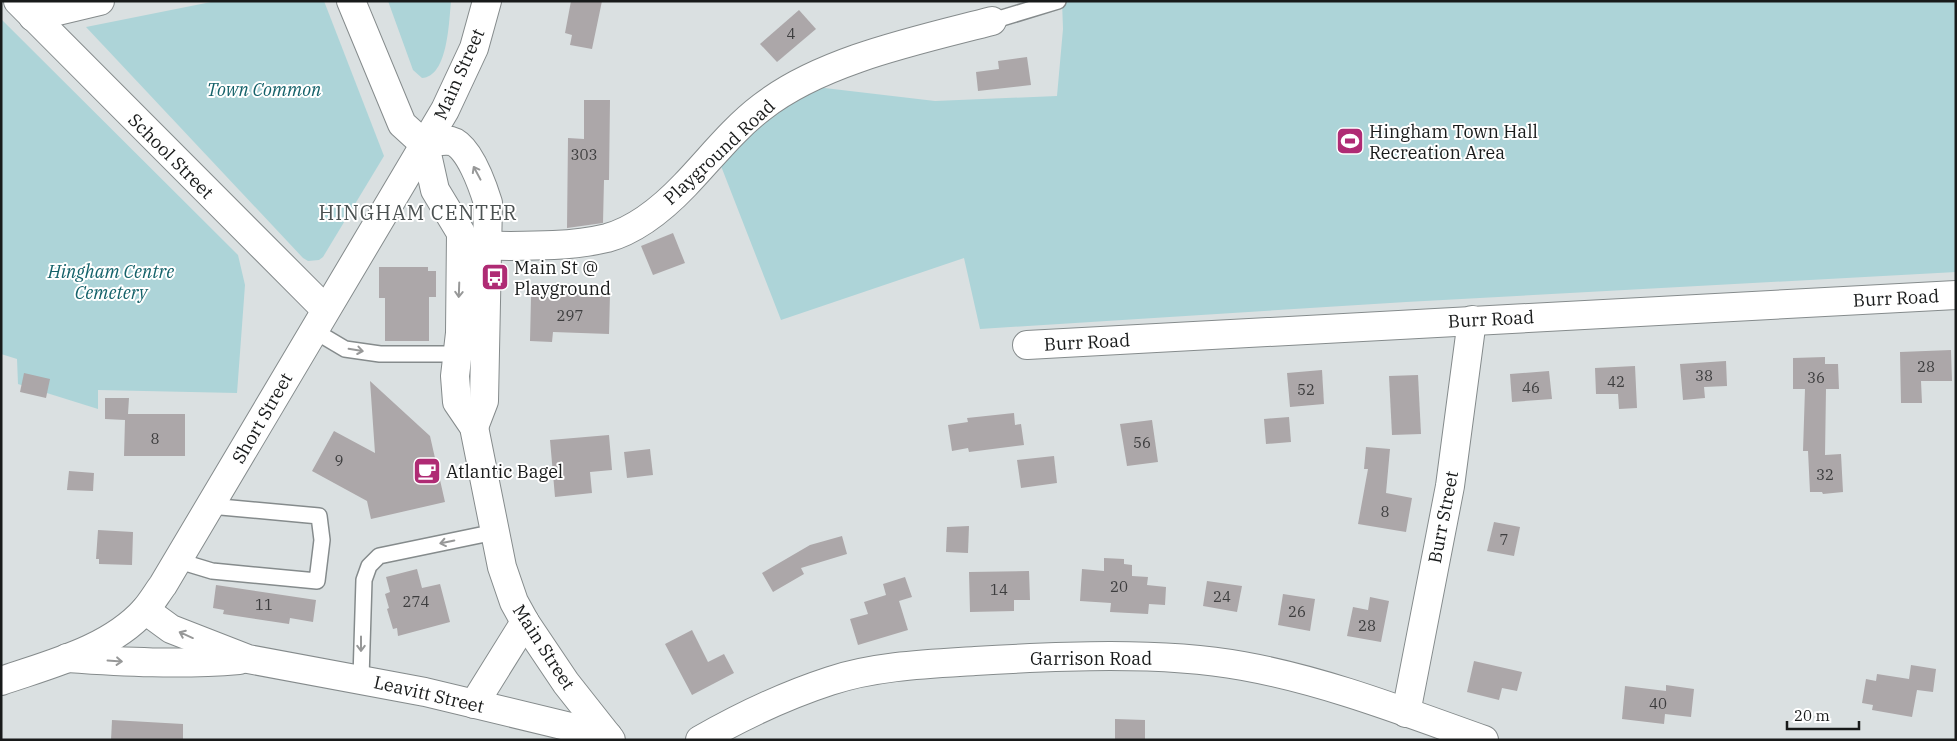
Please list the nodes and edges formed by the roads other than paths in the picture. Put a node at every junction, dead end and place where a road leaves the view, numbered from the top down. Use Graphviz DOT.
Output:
graph roads {
  1 [pos="100,1"];
  2 [pos="351,1"];
  3 [pos="487,1"];
  4 [pos="1058,1"];
  5 [pos="25,9"];
  6 [pos="992,21"];
  7 [pos="425,145"];
  8 [pos="475,246"];
  9 [pos="1956,295"];
  10 [pos="319,319"];
  11 [pos="1472,320"];
  12 [pos="1027,345"];
  13 [pos="458,354"];
  14 [pos="485,355"];
  15 [pos="474,427"];
  16 [pos="210,506"];
  17 [pos="495,532"];
  18 [pos="178,561"];
  19 [pos="144,610"];
  20 [pos="525,622"];
  21 [pos="67,658"];
  22 [pos="248,659"];
  23 [pos="361,678"];
  24 [pos="1,681"];
  25 [pos="474,704"];
  26 [pos="1406,713"];
  27 [pos="610,738"];
  28 [pos="700,740"];
  29 [pos="1484,740"];
  1 -- 5 [label="street"];
  2 -- 7 [label="street"];
  3 -- 7 [label="street, Main Street"];
  4 -- 6 [label="lane, Playground Road"];
  5 -- 10 [label="street, School Street"];
  6 -- 8 [label="street, Playground Road"];
  7 -- 8 [label="street, Main Street"];
  8 -- 7 [label="street, Main Street, one-way"];
  7 -- 10 [label="street, Short Street"];
  8 -- 13 [label="street, Main Street, one-way"];
  8 -- 14 [label="street, Main Street"];
  9 -- 11 [label="street, Burr Road"];
  10 -- 13 [label="lane, one-way"];
  10 -- 16 [label="street, Short Street"];
  11 -- 12 [label="street, Burr Road"];
  11 -- 26 [label="street, Burr Street"];
  13 -- 14 [label="street"];
  13 -- 15 [label="street, Main Street"];
  14 -- 15 [label="street, Main Street"];
  15 -- 17 [label="street, Main Street"];
  16 -- 18 [label="street, Short Street"];
  16 -- 18 [label="lane"];
  17 -- 20 [label="street, Main Street"];
  17 -- 23 [label="lane, one-way"];
  18 -- 19 [label="street, Short Street"];
  19 -- 21 [label="street, Short Street"];
  22 -- 19 [label="street, Leavitt Street, one-way"];
  20 -- 25 [label="street"];
  20 -- 27 [label="street, Main Street"];
  21 -- 22 [label="street, Leavitt Street, one-way"];
  21 -- 24 [label="street, Leavitt Street"];
  22 -- 23 [label="street, Leavitt Street"];
  23 -- 25 [label="street, Leavitt Street"];
  25 -- 27 [label="street, Leavitt Street"];
  26 -- 28 [label="street, Garrison Road"];
  26 -- 29 [label="street, Garrison Road"];
}
